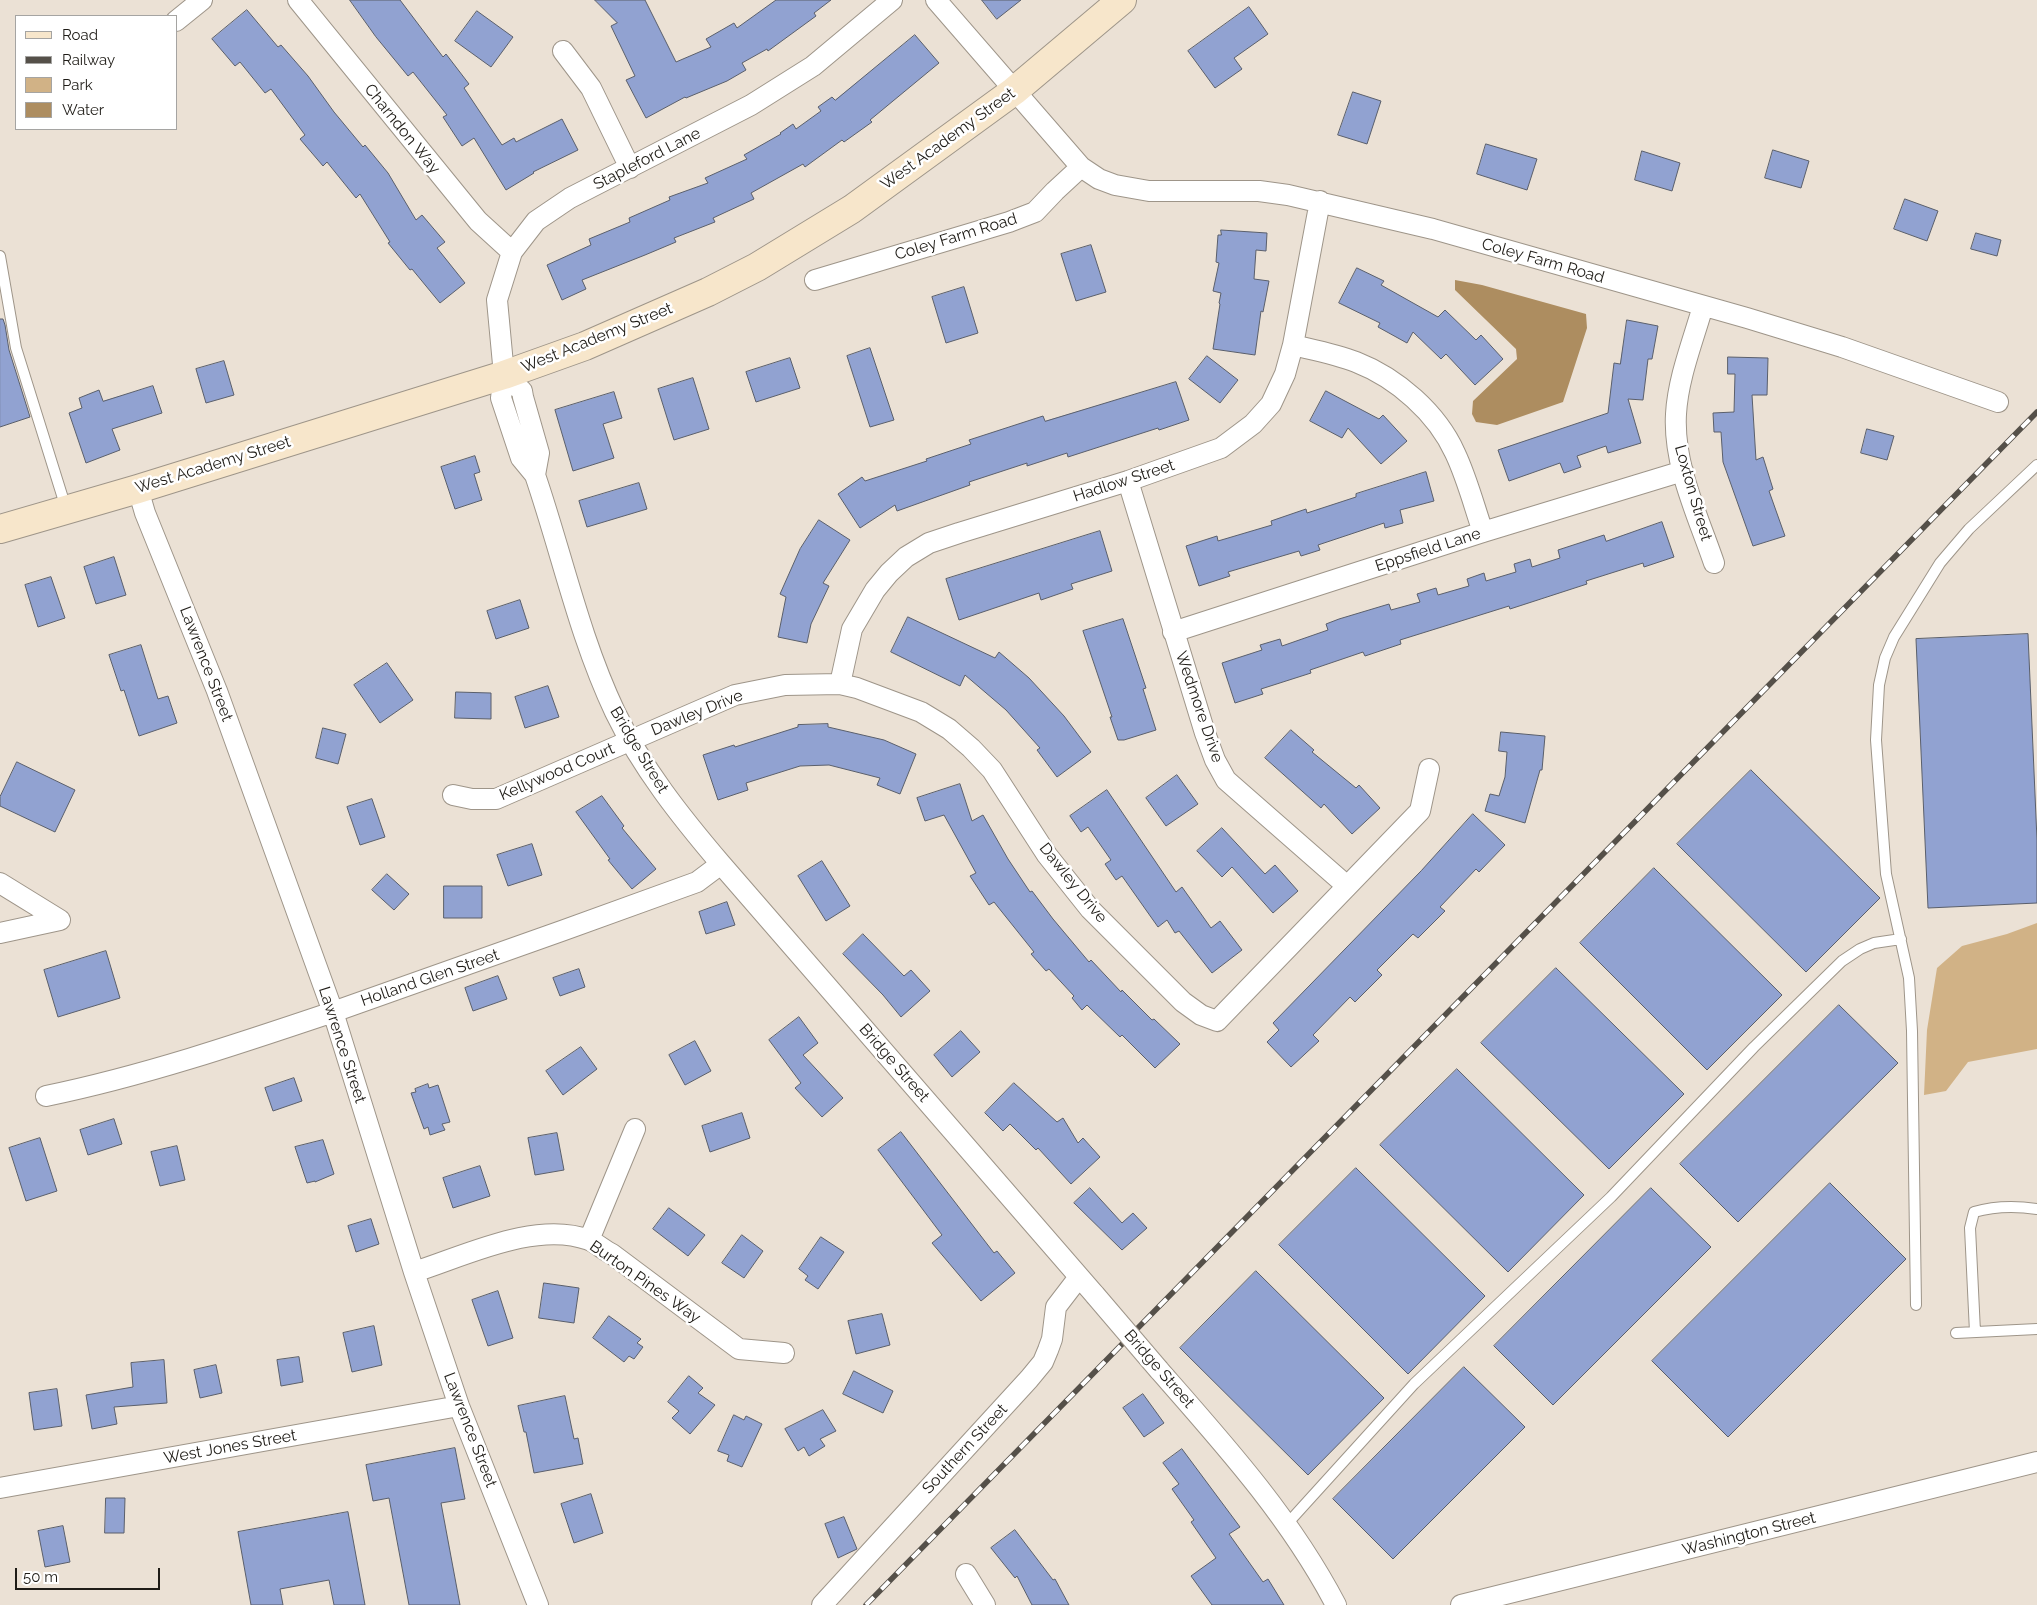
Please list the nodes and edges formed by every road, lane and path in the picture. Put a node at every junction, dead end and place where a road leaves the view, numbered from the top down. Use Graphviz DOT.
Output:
graph roads {
  1 [pos="202,0"];
  2 [pos="298,0"];
  3 [pos="892,0"];
  4 [pos="936,0"];
  5 [pos="1122,0"];
  6 [pos="178,19"];
  7 [pos="563,51"];
  8 [pos="1014,91"];
  9 [pos="1081,167"];
  10 [pos="630,168"];
  11 [pos="1320,201"];
  12 [pos="512,252"];
  13 [pos="0,256"];
  14 [pos="815,280"];
  15 [pos="1703,306"];
  16 [pos="1293,345"];
  17 [pos="504,376"];
  18 [pos="1998,402"];
  19 [pos="2037,465"];
  20 [pos="1683,471"];
  21 [pos="1128,481"];
  22 [pos="138,489"];
  23 [pos="66,509"];
  24 [pos="0,529"];
  25 [pos="1483,532"];
  26 [pos="1714,563"];
  27 [pos="1174,632"];
  28 [pos="840,684"];
  29 [pos="631,741"];
  30 [pos="1428,769"];
  31 [pos="453,795"];
  32 [pos="721,864"];
  33 [pos="0,883"];
  34 [pos="1347,886"];
  35 [pos="0,933"];
  36 [pos="1900,939"];
  37 [pos="333,1012"];
  38 [pos="46,1096"];
  39 [pos="635,1129"];
  40 [pos="2037,1209"];
  41 [pos="589,1240"];
  42 [pos="414,1272"];
  43 [pos="1079,1277"];
  44 [pos="1916,1305"];
  45 [pos="2037,1329"];
  46 [pos="1975,1332"];
  47 [pos="1956,1333"];
  48 [pos="784,1353"];
  49 [pos="459,1406"];
  50 [pos="2037,1462"];
  51 [pos="0,1488"];
  52 [pos="1288,1524"];
  53 [pos="966,1574"];
  54 [pos="538,1605"];
  55 [pos="822,1605"];
  56 [pos="985,1605"];
  57 [pos="1336,1605"];
  58 [pos="1461,1605"];
  1 -- 6 [label="street"];
  2 -- 12 [label="street, Charndon Way"];
  3 -- 10 [label="street, Stapleford Lane"];
  4 -- 8 [label="street, Coley Farm Road"];
  5 -- 8 [label="main road, West Academy Street"];
  7 -- 10 [label="street"];
  8 -- 9 [label="street, Coley Farm Road"];
  8 -- 17 [label="main road, West Academy Street"];
  9 -- 11 [label="street, Coley Farm Road"];
  9 -- 14 [label="street, Coley Farm Road"];
  10 -- 12 [label="street, Stapleford Lane"];
  11 -- 15 [label="street, Coley Farm Road"];
  11 -- 16 [label="street, Hadlow Street"];
  12 -- 17 [label="street, Stapleford Lane"];
  13 -- 23 [label="lane"];
  15 -- 18 [label="street, Coley Farm Road"];
  15 -- 20 [label="street, Loxton Street"];
  16 -- 21 [label="street, Hadlow Street"];
  16 -- 25 [label="street"];
  17 -- 22 [label="main road, West Academy Street"];
  17 -- 29 [label="street, Bridge Street"];
  19 -- 36 [label="lane"];
  20 -- 25 [label="street, Eppsfield Lane"];
  20 -- 26 [label="street, Loxton Street"];
  21 -- 27 [label="street, Wedmore Drive"];
  21 -- 28 [label="street, Hadlow Street"];
  22 -- 23 [label="main road, West Academy Street"];
  22 -- 37 [label="street, Lawrence Street"];
  23 -- 24 [label="main road, West Academy Street"];
  25 -- 27 [label="street, Eppsfield Lane"];
  27 -- 34 [label="street, Wedmore Drive"];
  28 -- 29 [label="street, Dawley Drive"];
  28 -- 34 [label="street, Dawley Drive"];
  29 -- 31 [label="street, Kellywood Court"];
  29 -- 32 [label="street, Bridge Street"];
  30 -- 34 [label="street, Dawley Drive"];
  32 -- 37 [label="street, Holland Glen Street"];
  32 -- 43 [label="street, Bridge Street"];
  33 -- 35 [label="street"];
  36 -- 44 [label="lane"];
  36 -- 52 [label="lane"];
  37 -- 38 [label="street, Holland Glen Street"];
  37 -- 42 [label="street, Lawrence Street"];
  39 -- 41 [label="street"];
  40 -- 46 [label="lane"];
  41 -- 42 [label="street, Burton Pines Way"];
  41 -- 48 [label="street, Burton Pines Way"];
  42 -- 49 [label="street, Lawrence Street"];
  43 -- 52 [label="street, Bridge Street, bridge"];
  43 -- 55 [label="street, Southern Street"];
  45 -- 46 [label="lane"];
  46 -- 47 [label="lane"];
  49 -- 51 [label="street, West Jones Street"];
  49 -- 54 [label="street, Lawrence Street"];
  50 -- 58 [label="street, Washington Street"];
  52 -- 57 [label="street, Bridge Street"];
  53 -- 56 [label="street"];
}
